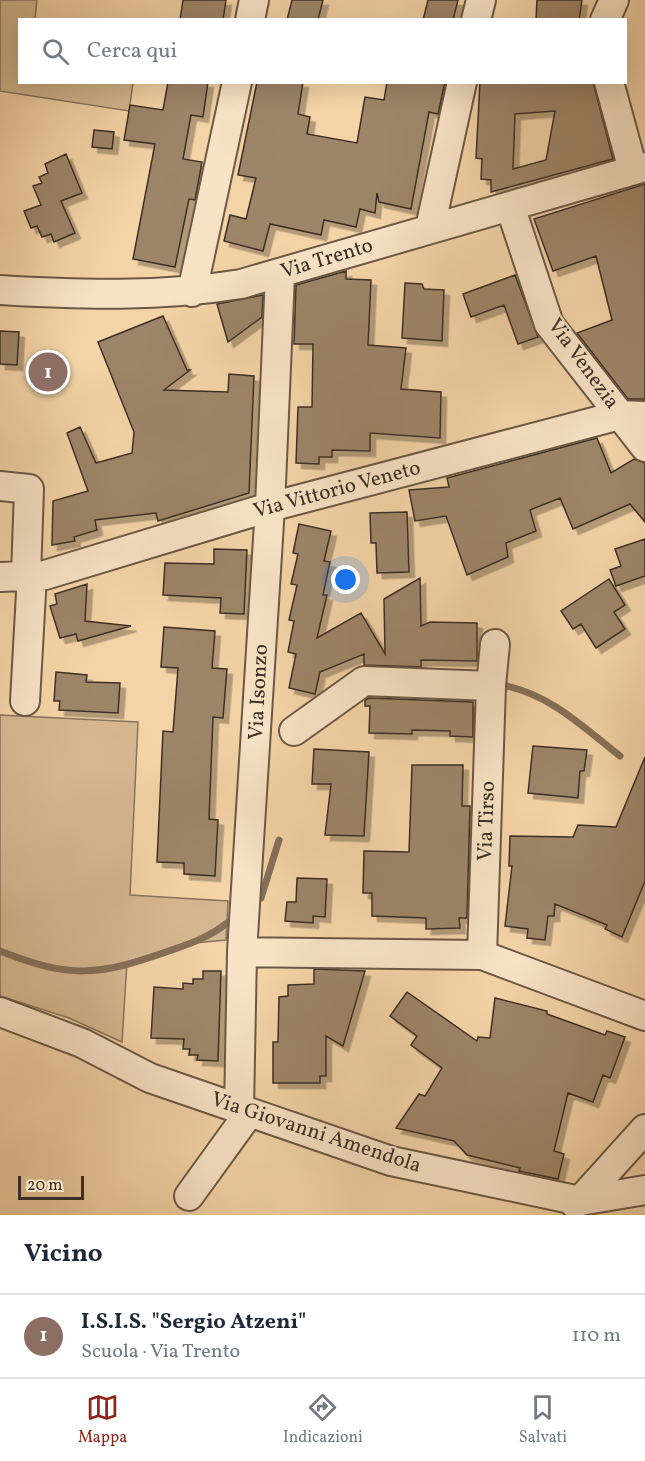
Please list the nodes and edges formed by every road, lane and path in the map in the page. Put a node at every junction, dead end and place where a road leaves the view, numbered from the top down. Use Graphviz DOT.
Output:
graph roads {
  1 [pos="254,0"];
  2 [pos="481,0"];
  3 [pos="614,0"];
  4 [pos="250,18"];
  5 [pos="476,18"];
  6 [pos="606,18"];
  7 [pos="237,84"];
  8 [pos="462,84"];
  9 [pos="610,84"];
  10 [pos="639,168"];
  11 [pos="510,206"];
  12 [pos="430,228"];
  13 [pos="280,274"];
  14 [pos="0,290"];
  15 [pos="192,292"];
  16 [pos="633,415"];
  17 [pos="645,447"];
  18 [pos="0,486"];
  19 [pos="270,507"];
  20 [pos="19,576"];
  21 [pos="495,644"];
  22 [pos="491,686"];
  23 [pos="24,701"];
  24 [pos="294,731"];
  25 [pos="242,952"];
  26 [pos="482,955"];
  27 [pos="0,1012"];
  28 [pos="645,1016"];
  29 [pos="244,1112"];
  30 [pos="645,1130"];
  31 [pos="645,1190"];
  32 [pos="189,1196"];
  33 [pos="580,1201"];
  34 [pos="553,1215"];
  1 -- 4 [label="street"];
  2 -- 5 [label="street"];
  3 -- 6 [label="street"];
  7 -- 15 [label="street"];
  8 -- 12 [label="street"];
  9 -- 10 [label="street"];
  10 -- 11 [label="street, Via Trento"];
  11 -- 12 [label="street, Via Trento"];
  11 -- 16 [label="street, Via Venezia"];
  12 -- 13 [label="street, Via Trento"];
  13 -- 15 [label="street, Via Trento"];
  13 -- 19 [label="street, Via Isonzo"];
  14 -- 15 [label="street, Via Trento"];
  16 -- 17 [label="street, Via Venezia"];
  16 -- 19 [label="street, Via Vittorio Veneto"];
  18 -- 20 [label="street"];
  19 -- 20 [label="street, Via Vittorio Veneto"];
  19 -- 25 [label="street, Via Isonzo"];
  20 -- 23 [label="street"];
  21 -- 22 [label="street, Via Tirso"];
  22 -- 24 [label="street"];
  22 -- 26 [label="street, Via Tirso"];
  25 -- 26 [label="street"];
  25 -- 29 [label="street, Via Isonzo"];
  26 -- 28 [label="street"];
  27 -- 29 [label="street, Via Giovanni Amendola"];
  29 -- 32 [label="street"];
  29 -- 33 [label="street, Via Giovanni Amendola"];
  30 -- 33 [label="street"];
  31 -- 33 [label="street, Via Giovanni Amendola"];
  33 -- 34 [label="street"];
}
